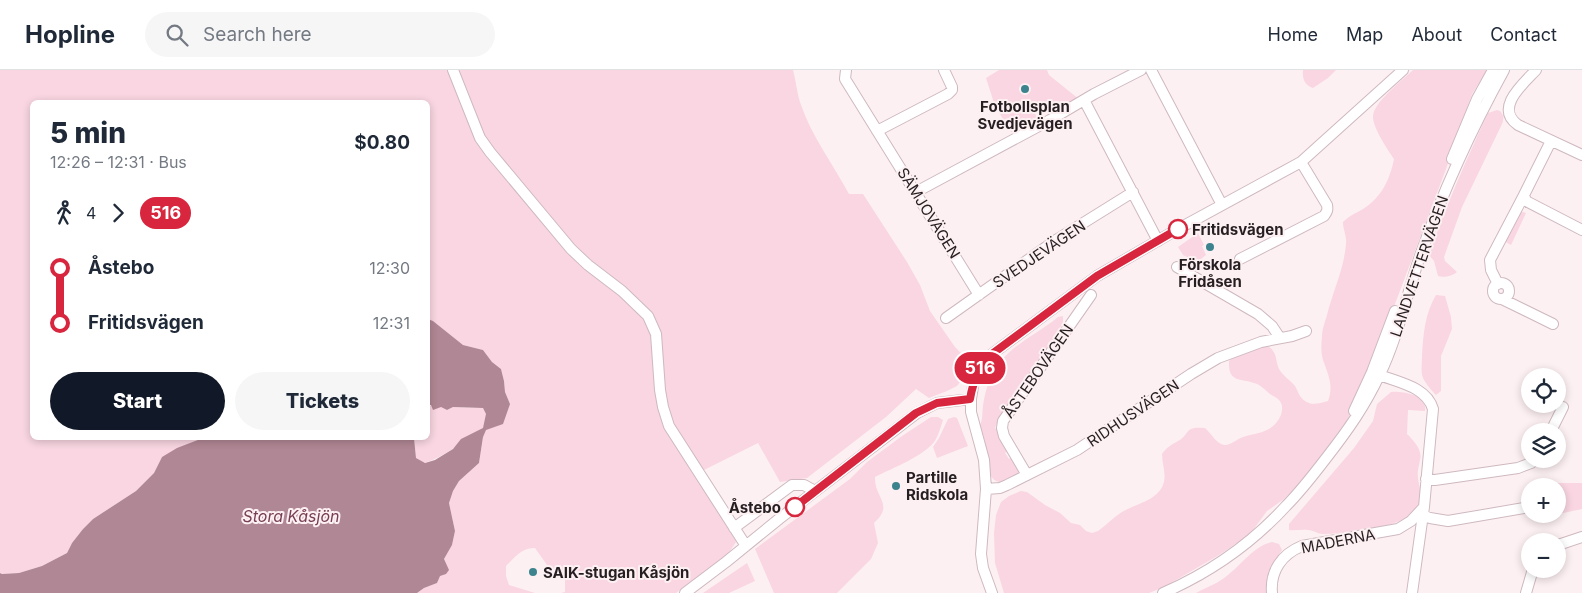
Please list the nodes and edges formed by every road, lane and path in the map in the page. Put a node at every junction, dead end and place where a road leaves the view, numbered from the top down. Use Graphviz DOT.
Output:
graph roads {
  1 [pos="453,70"];
  2 [pos="846,70"];
  3 [pos="944,70"];
  4 [pos="1141,70"];
  5 [pos="1151,70"];
  6 [pos="1403,70"];
  7 [pos="1493,70"];
  8 [pos="1504,70"];
  9 [pos="1536,70"];
  10 [pos="1084,100"];
  11 [pos="878,131"];
  12 [pos="1551,141"];
  13 [pos="1582,156"];
  14 [pos="1301,162"];
  15 [pos="916,192"];
  16 [pos="1133,192"];
  17 [pos="1525,198"];
  18 [pos="1222,205"];
  19 [pos="1582,230"];
  20 [pos="1158,241"];
  21 [pos="1240,259"];
  22 [pos="1177,267"];
  23 [pos="979,295"];
  24 [pos="1091,295"];
  25 [pos="946,318"];
  26 [pos="1553,324"];
  27 [pos="1306,331"];
  28 [pos="1280,338"];
  29 [pos="1376,374"];
  30 [pos="970,399"];
  31 [pos="1521,467"];
  32 [pos="1027,475"];
  33 [pos="1426,479"];
  34 [pos="986,489"];
  35 [pos="815,492"];
  36 [pos="1521,508"];
  37 [pos="1424,511"];
  38 [pos="734,528"];
  39 [pos="1582,537"];
  40 [pos="1566,543"];
  41 [pos="746,546"];
  42 [pos="1530,578"];
  43 [pos="685,593"];
  44 [pos="992,593"];
  45 [pos="1163,593"];
  46 [pos="1272,593"];
  47 [pos="1412,593"];
  48 [pos="1526,593"];
  1 -- 38 [label="street"];
  2 -- 11 [label="street, SÄMJOVÄGEN"];
  3 -- 11 [label="street"];
  4 -- 10 [label="street"];
  5 -- 18 [label="street"];
  6 -- 14 [label="street"];
  7 -- 29 [label="street, LANDVETTERVÄGEN"];
  8 -- 29 [label="street, LANDVETTERVÄGEN"];
  9 -- 12 [label="street"];
  10 -- 15 [label="street"];
  10 -- 16 [label="street"];
  11 -- 15 [label="street, SÄMJOVÄGEN"];
  12 -- 13 [label="street"];
  12 -- 17 [label="street"];
  14 -- 18 [label="street"];
  14 -- 21 [label="street"];
  15 -- 23 [label="street, SÄMJOVÄGEN"];
  16 -- 20 [label="street"];
  16 -- 23 [label="street, SVEDJEVÄGEN"];
  17 -- 19 [label="street"];
  17 -- 26 [label="street"];
  18 -- 20 [label="street"];
  20 -- 30 [label="street"];
  22 -- 28 [label="street"];
  23 -- 25 [label="street, SVEDJEVÄGEN"];
  24 -- 32 [label="street, ÅSTEBOVÄGEN"];
  27 -- 28 [label="street, RIDHUSVÄGEN"];
  28 -- 32 [label="street, RIDHUSVÄGEN"];
  29 -- 33 [label="street"];
  29 -- 45 [label="street, LANDVETTERVÄGEN"];
  30 -- 34 [label="street"];
  30 -- 35 [label="street"];
  31 -- 33 [label="street"];
  32 -- 34 [label="street, RIDHUSVÄGEN"];
  33 -- 37 [label="street"];
  34 -- 44 [label="street"];
  35 -- 38 [label="street"];
  35 -- 41 [label="street"];
  36 -- 37 [label="street"];
  37 -- 46 [label="street, MADERNA"];
  37 -- 47 [label="street"];
  38 -- 41 [label="street"];
  39 -- 40 [label="street"];
  41 -- 43 [label="street"];
  42 -- 48 [label="street"];
}
